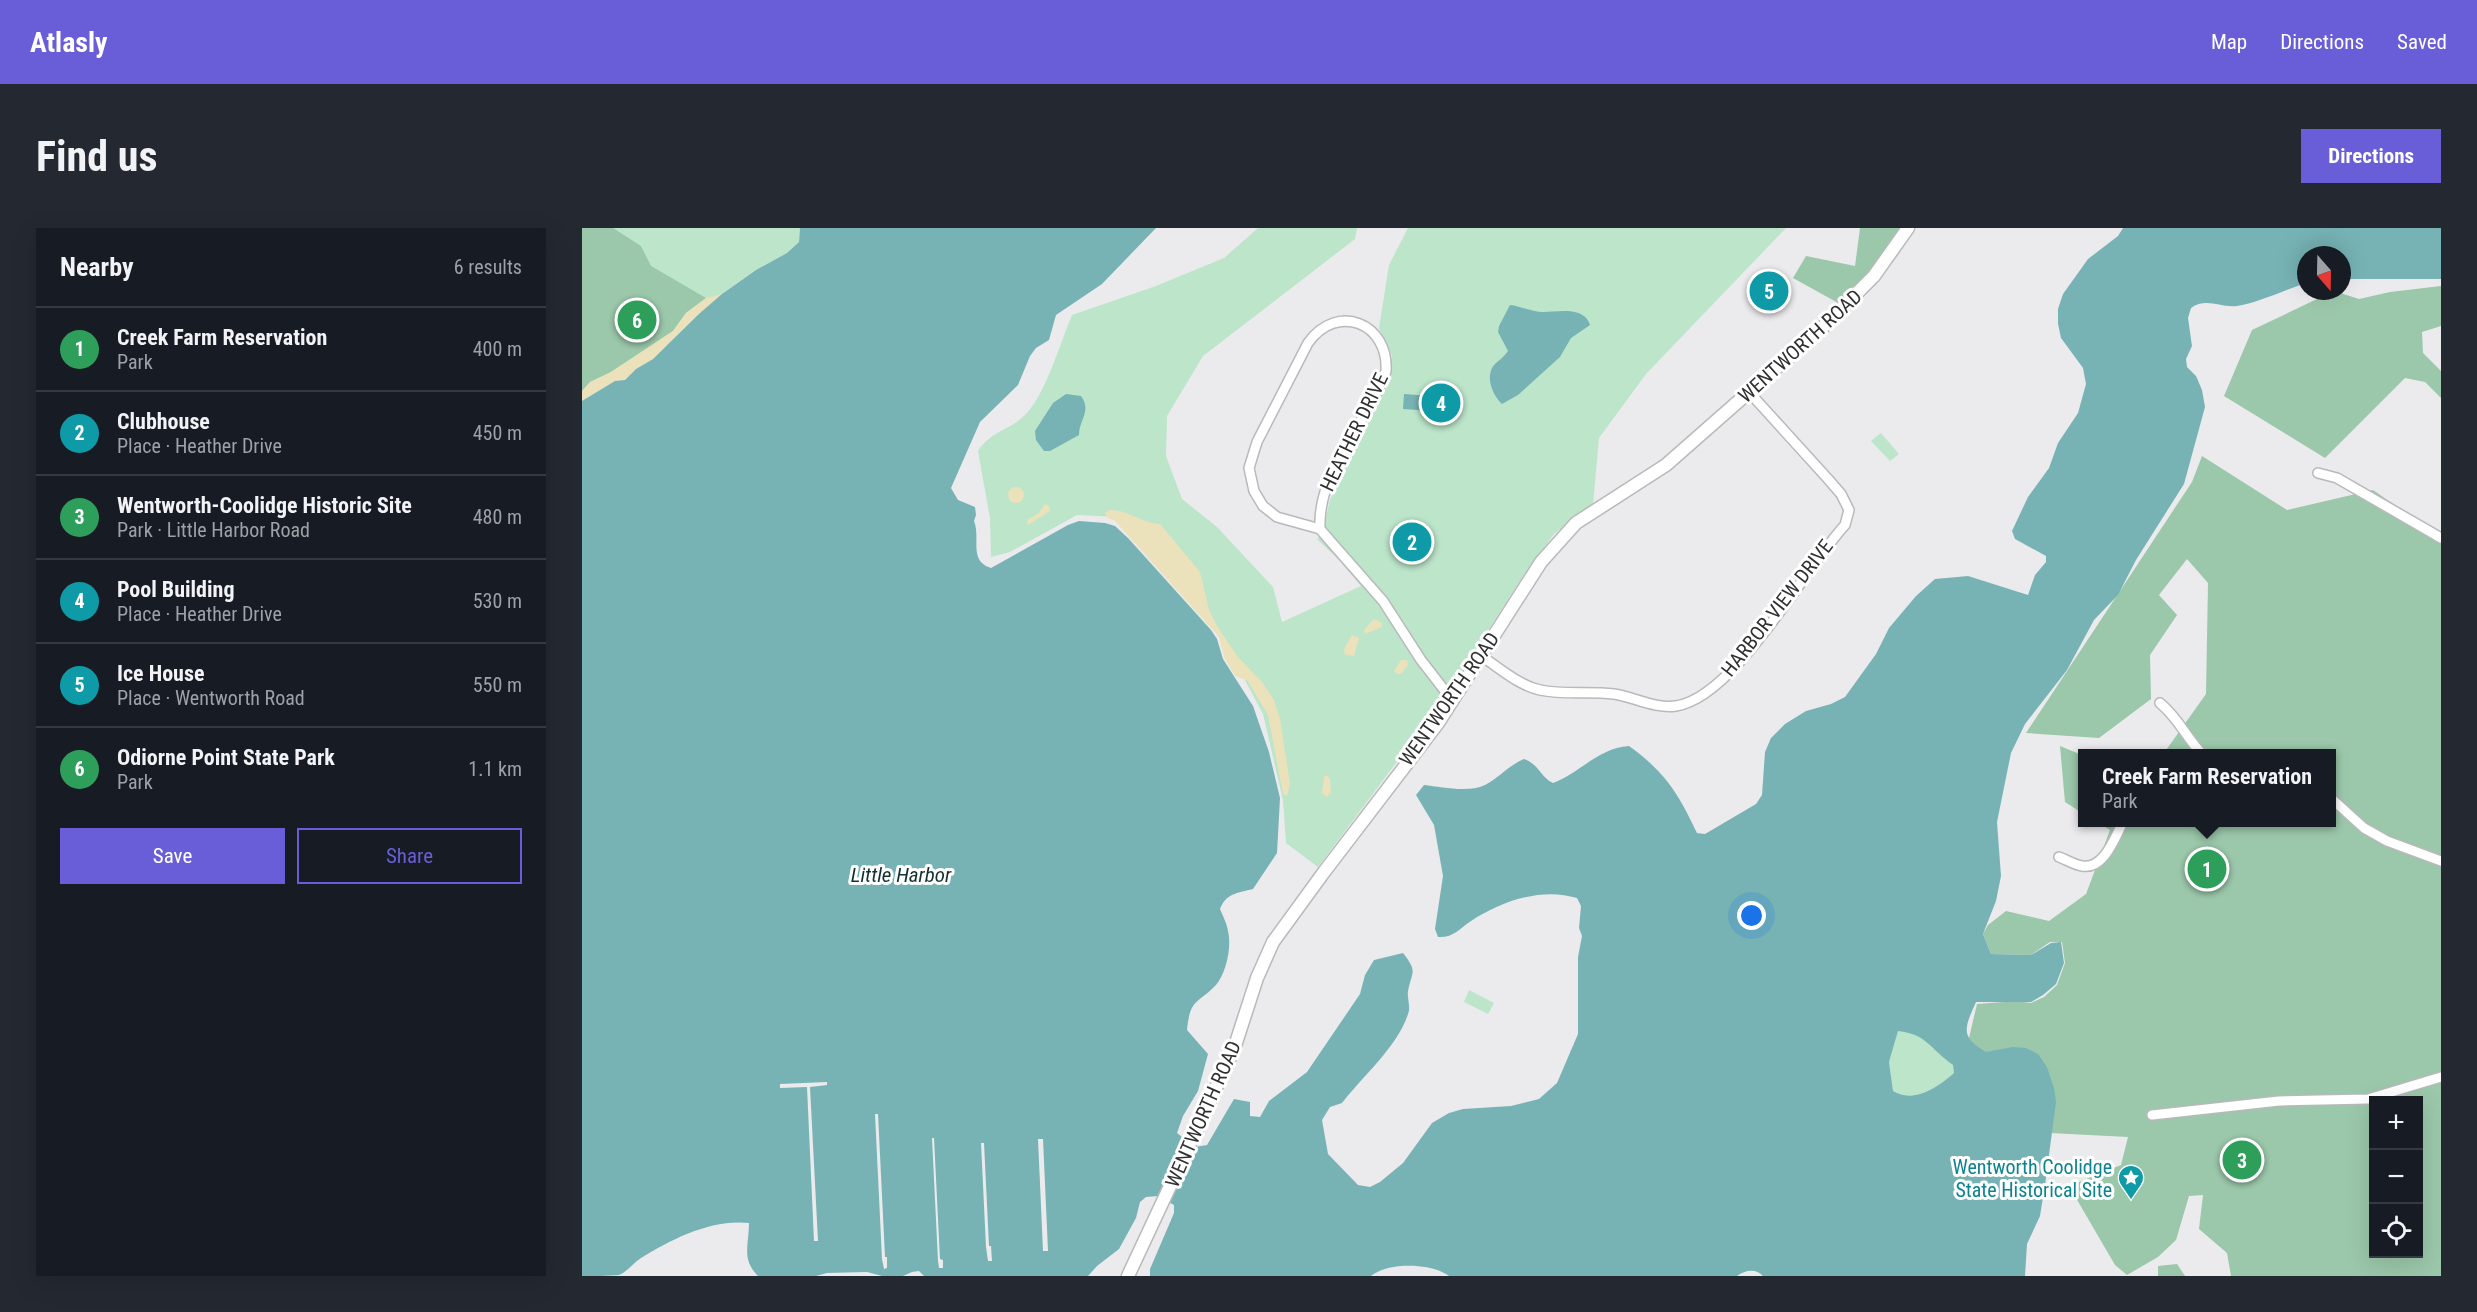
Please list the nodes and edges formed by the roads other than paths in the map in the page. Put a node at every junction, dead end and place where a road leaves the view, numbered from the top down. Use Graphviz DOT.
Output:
graph roads {
  1 [pos="1908,228"];
  2 [pos="1749,392"];
  3 [pos="2318,473"];
  4 [pos="1320,530"];
  5 [pos="2441,538"];
  6 [pos="1481,656"];
  7 [pos="1452,700"];
  8 [pos="2160,703"];
  9 [pos="2198,749"];
  10 [pos="2336,803"];
  11 [pos="2120,827"];
  12 [pos="2059,857"];
  13 [pos="2441,861"];
  14 [pos="2441,1077"];
  15 [pos="2152,1115"];
  16 [pos="1128,1276"];
  1 -- 2 [label="main road, WENTWORTH ROAD"];
  2 -- 6 [label="main road, WENTWORTH ROAD"];
  2 -- 6 [label="street, HARBOR VIEW DRIVE"];
  3 -- 5 [label="street"];
  4 -- 4 [label="street, HEATHER DRIVE"];
  4 -- 7 [label="street"];
  6 -- 7 [label="main road, WENTWORTH ROAD"];
  7 -- 16 [label="main road, WENTWORTH ROAD"];
  8 -- 9 [label="street"];
  10 -- 13 [label="street"];
  11 -- 12 [label="street"];
  14 -- 15 [label="street"];
}
